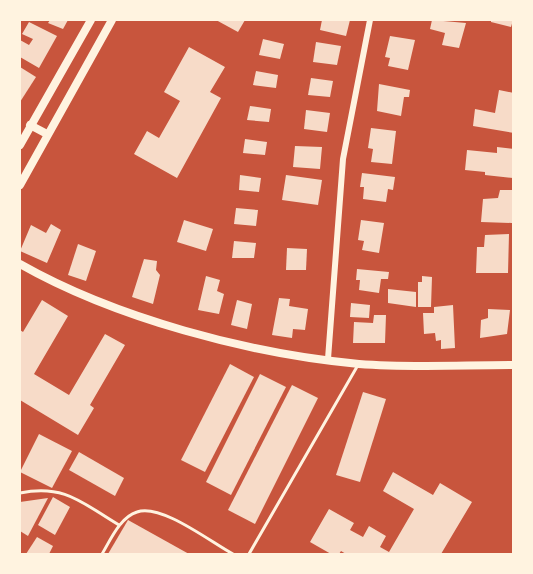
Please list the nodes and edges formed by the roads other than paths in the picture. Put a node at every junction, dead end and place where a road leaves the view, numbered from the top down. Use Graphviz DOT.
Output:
graph roads {
  1 [pos="91,20"];
  2 [pos="112,20"];
  3 [pos="370,20"];
  4 [pos="30,125"];
  5 [pos="47,134"];
  6 [pos="20,145"];
  7 [pos="20,185"];
  8 [pos="20,264"];
  9 [pos="328,359"];
  10 [pos="358,364"];
  11 [pos="513,365"];
  12 [pos="20,493"];
  13 [pos="120,525"];
  14 [pos="102,555"];
  15 [pos="233,555"];
  16 [pos="249,555"];
  1 -- 4 [label="street"];
  2 -- 5 [label="street"];
  3 -- 9 [label="street"];
  4 -- 5 [label="street"];
  4 -- 6 [label="street"];
  5 -- 7 [label="street"];
  8 -- 9 [label="street"];
  9 -- 10 [label="street"];
  10 -- 11 [label="street"];
  10 -- 16 [label="lane"];
  12 -- 13 [label="lane"];
  13 -- 14 [label="lane"];
  13 -- 15 [label="lane"];
}
